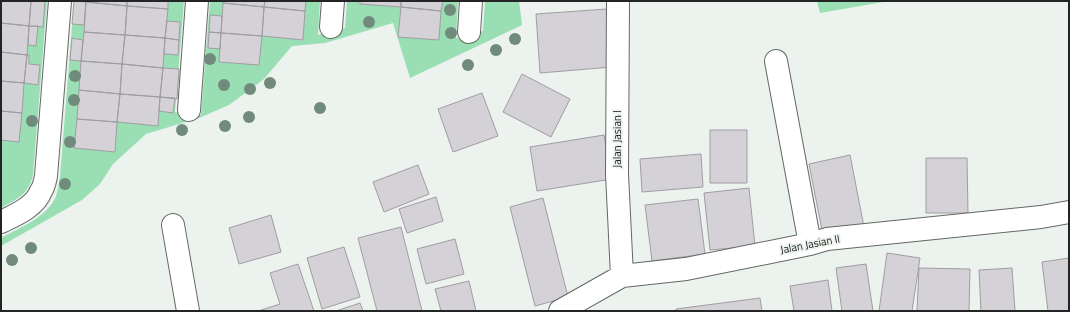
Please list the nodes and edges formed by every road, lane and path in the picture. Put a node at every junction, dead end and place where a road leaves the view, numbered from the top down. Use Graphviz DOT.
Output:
graph roads {
  1 [pos="60,1"];
  2 [pos="197,1"];
  3 [pos="333,1"];
  4 [pos="471,1"];
  5 [pos="618,1"];
  6 [pos="331,27"];
  7 [pos="469,32"];
  8 [pos="776,61"];
  9 [pos="189,110"];
  10 [pos="1069,212"];
  11 [pos="1,222"];
  12 [pos="173,225"];
  13 [pos="810,244"];
  14 [pos="622,276"];
  15 [pos="188,311"];
  16 [pos="560,311"];
  1 -- 11 [label="street"];
  2 -- 9 [label="street"];
  3 -- 6 [label="street"];
  4 -- 7 [label="street"];
  5 -- 14 [label="street, Jalan Jasian I"];
  8 -- 13 [label="street"];
  10 -- 13 [label="street, Jalan Jasian II"];
  12 -- 15 [label="street"];
  13 -- 14 [label="street, Jalan Jasian II"];
  14 -- 16 [label="street, Jalan Jasian II"];
}
